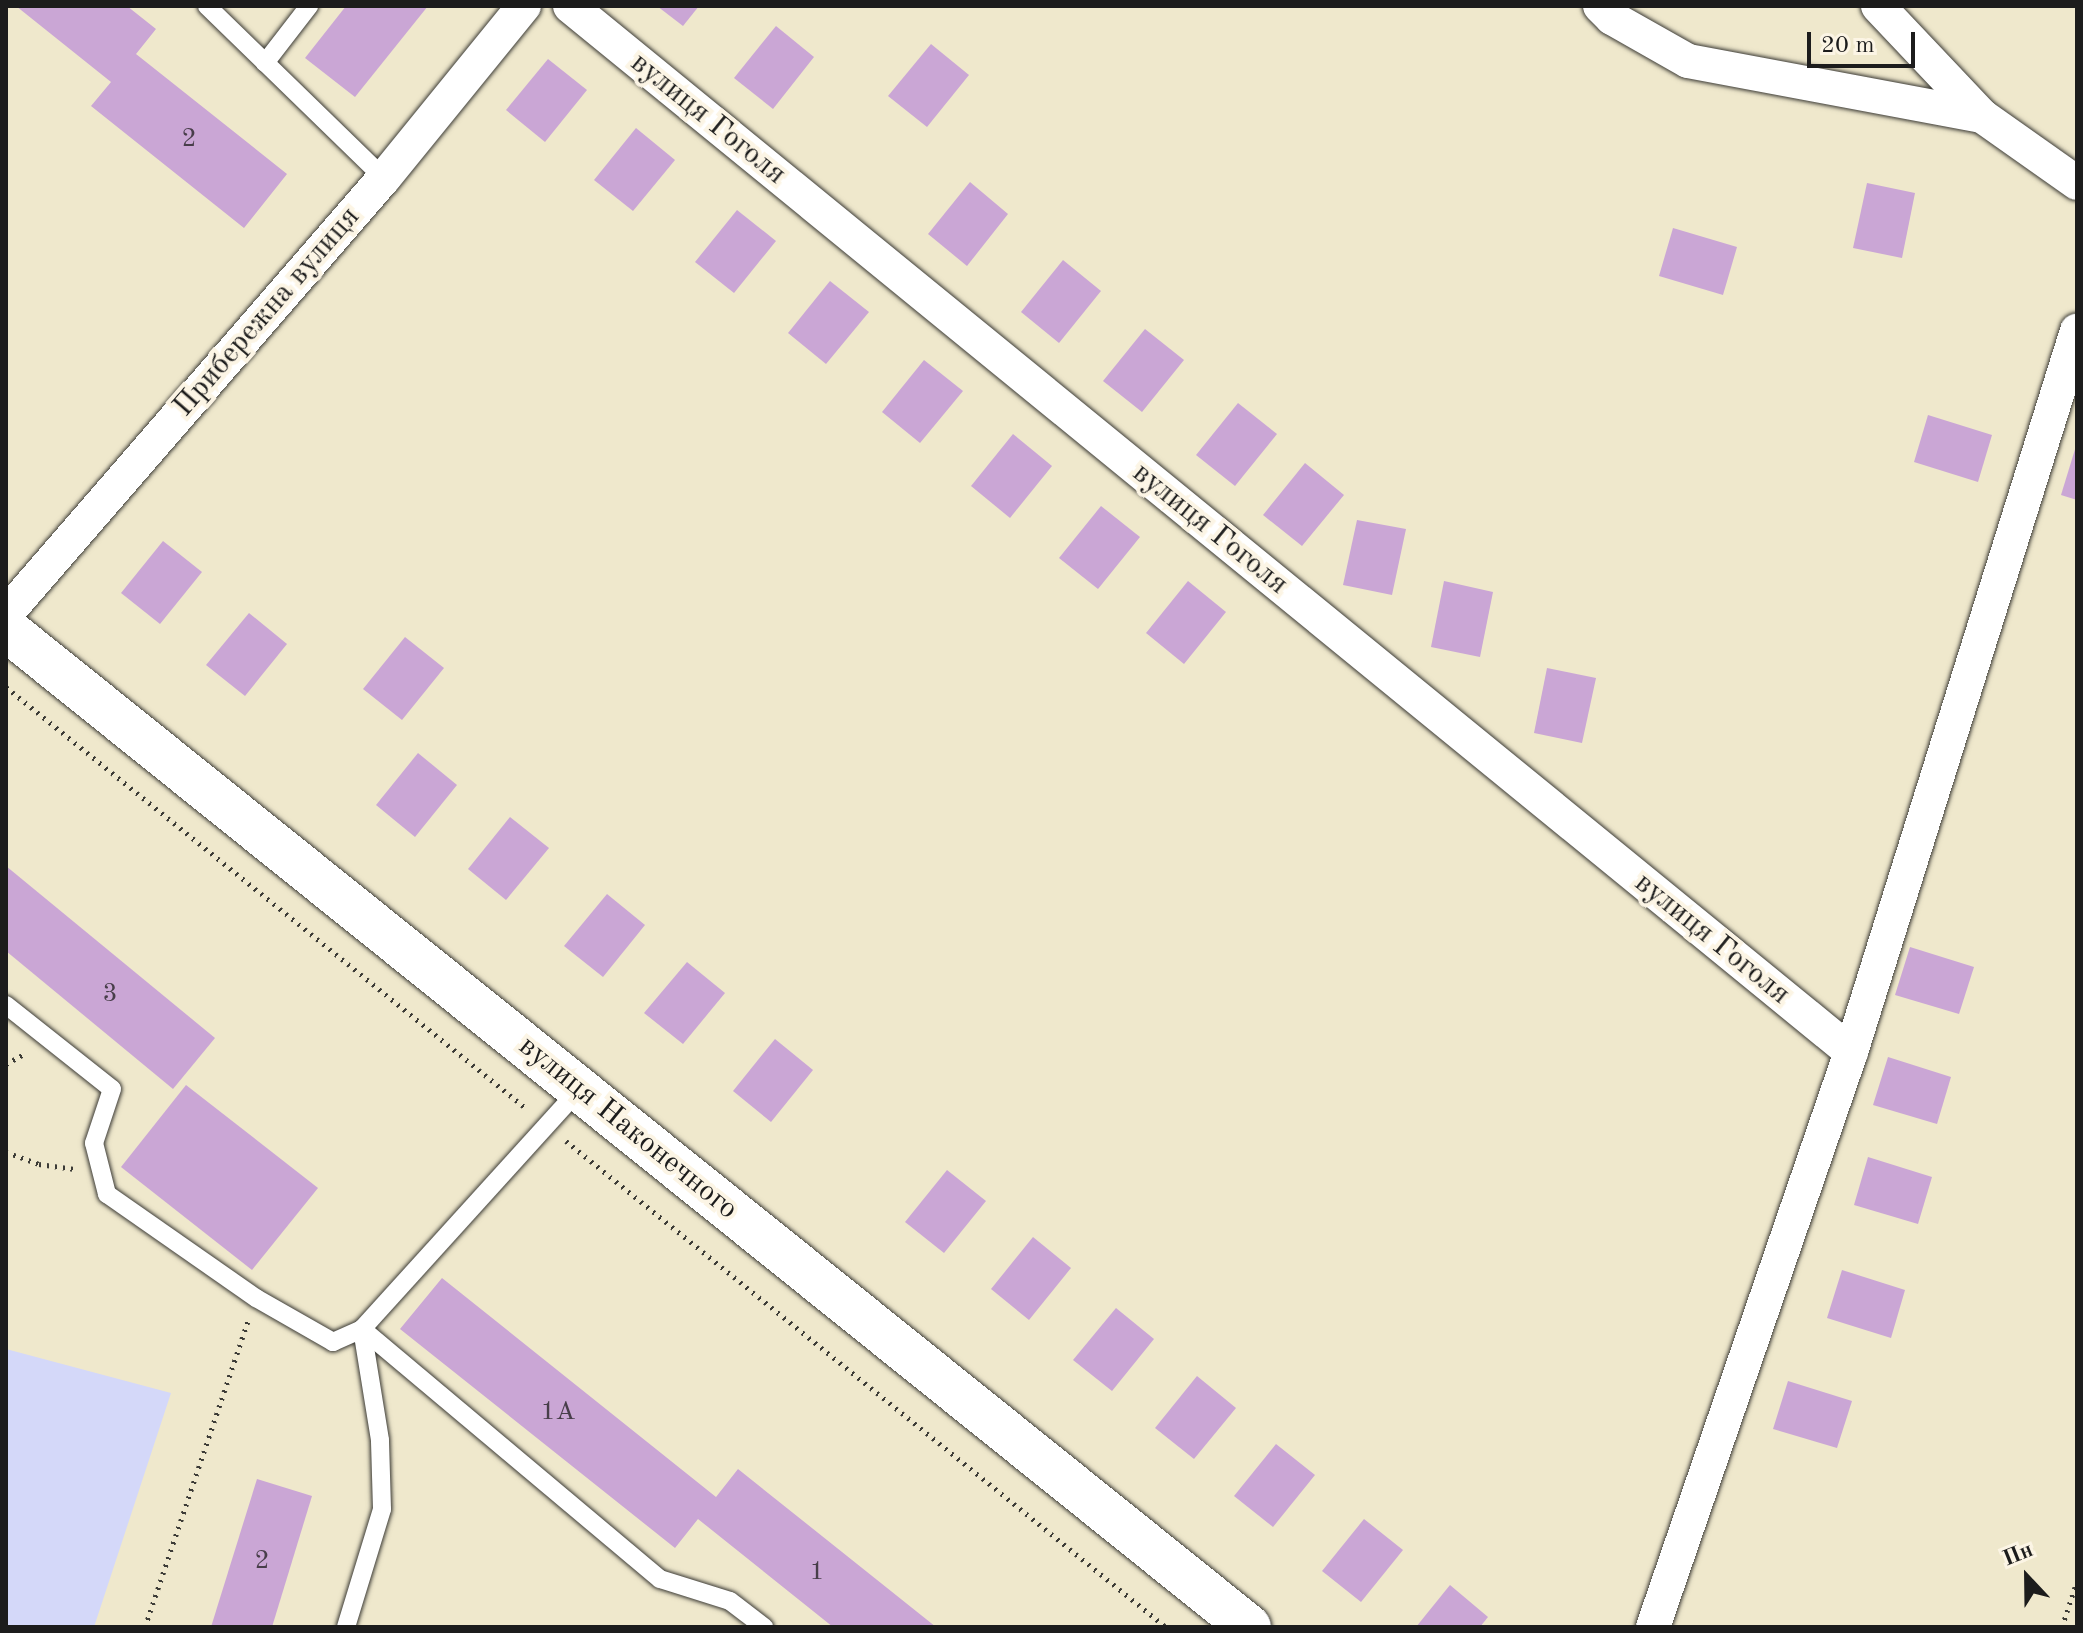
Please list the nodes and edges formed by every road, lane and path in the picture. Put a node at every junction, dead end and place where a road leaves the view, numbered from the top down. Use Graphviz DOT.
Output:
graph roads {
  1 [pos="207,6"];
  2 [pos="309,6"];
  3 [pos="524,6"];
  4 [pos="570,6"];
  5 [pos="1600,6"];
  6 [pos="1878,6"];
  7 [pos="265,63"];
  8 [pos="1982,116"];
  9 [pos="384,178"];
  10 [pos="2077,183"];
  11 [pos="2077,331"];
  12 [pos="6,614"];
  13 [pos="6,629"];
  14 [pos="6,687"];
  15 [pos="6,1005"];
  16 [pos="1851,1052"];
  17 [pos="580,1089"];
  18 [pos="547,1125"];
  19 [pos="6,1152"];
  20 [pos="102,1174"];
  21 [pos="256,1298"];
  22 [pos="362,1329"];
  23 [pos="2077,1581"];
  24 [pos="145,1627"];
  25 [pos="346,1627"];
  26 [pos="764,1627"];
  27 [pos="1166,1627"];
  28 [pos="1249,1627"];
  29 [pos="1653,1627"];
  30 [pos="2062,1627"];
  1 -- 7 [label="lane"];
  2 -- 7 [label="lane"];
  3 -- 9 [label="street, Прибережна вулиця"];
  4 -- 16 [label="street, вулиця Гоголя"];
  5 -- 8 [label="street"];
  6 -- 8 [label="street"];
  7 -- 9 [label="lane"];
  8 -- 10 [label="street"];
  9 -- 12 [label="street, Прибережна вулиця"];
  11 -- 16 [label="street"];
  13 -- 17 [label="street, вулиця Наконечного"];
  14 -- 18 [label="path"];
  15 -- 20 [label="lane"];
  16 -- 29 [label="street"];
  17 -- 18 [label="lane"];
  17 -- 28 [label="street, вулиця Наконечного"];
  18 -- 22 [label="lane"];
  18 -- 27 [label="path"];
  19 -- 20 [label="path"];
  20 -- 21 [label="lane"];
  21 -- 22 [label="lane"];
  21 -- 24 [label="path"];
  22 -- 25 [label="lane"];
  22 -- 26 [label="lane"];
  23 -- 30 [label="path"];
}
